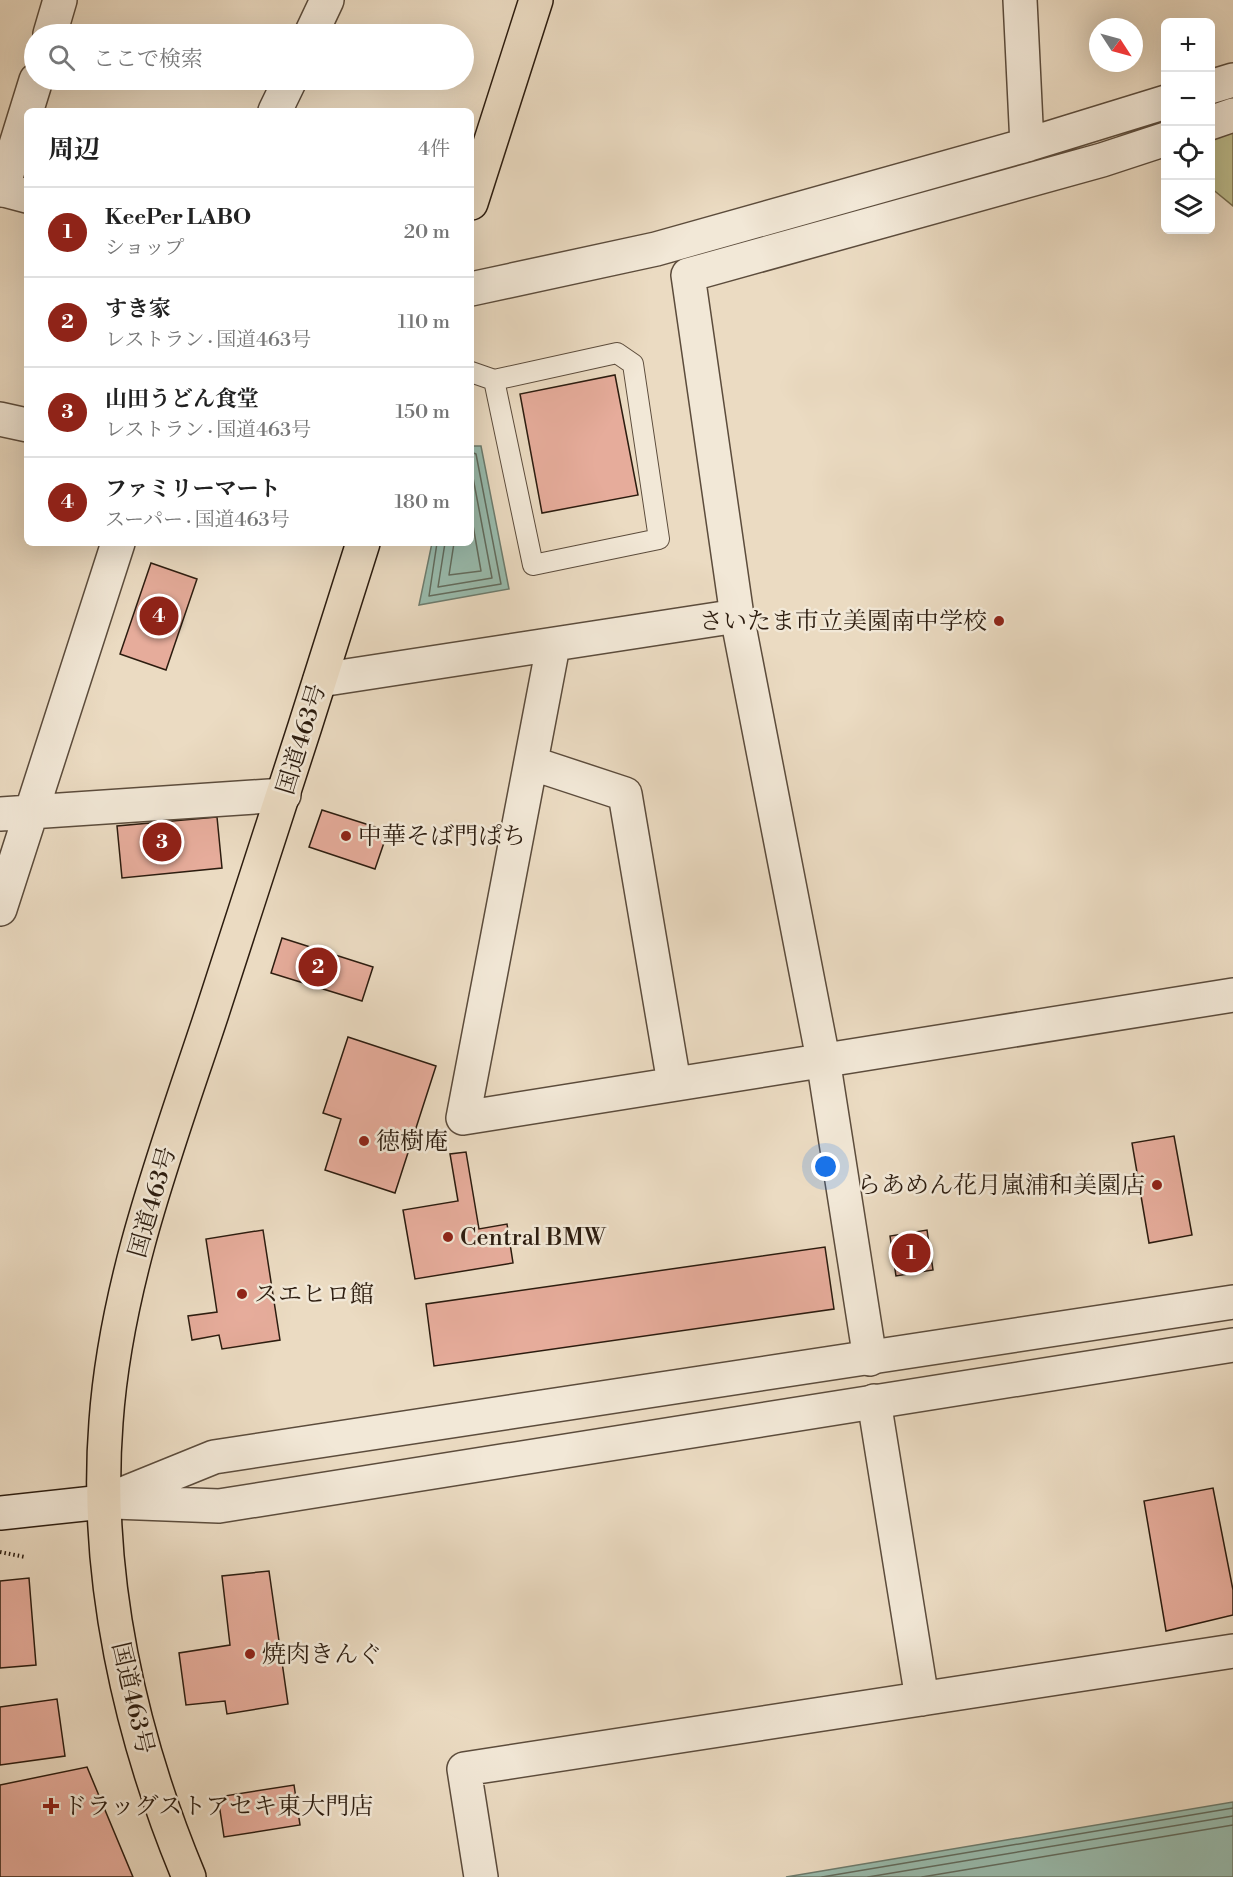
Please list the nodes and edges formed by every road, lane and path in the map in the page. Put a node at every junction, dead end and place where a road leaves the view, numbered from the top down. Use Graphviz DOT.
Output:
graph roads {
  1 [pos="60,0"];
  2 [pos="327,0"];
  3 [pos="536,0"];
  4 [pos="1020,0"];
  5 [pos="53,24"];
  6 [pos="316,24"];
  7 [pos="1233,80"];
  8 [pos="1215,85"];
  9 [pos="34,90"];
  10 [pos="285,90"];
  11 [pos="1161,104"];
  12 [pos="30,108"];
  13 [pos="276,108"];
  14 [pos="1233,115"];
  15 [pos="1215,121"];
  16 [pos="24,132"];
  17 [pos="1161,141"];
  18 [pos="1025,146"];
  19 [pos="10,192"];
  20 [pos="474,194"];
  21 [pos="474,288"];
  22 [pos="474,373"];
  23 [pos="494,380"];
  24 [pos="0,419"];
  25 [pos="24,424"];
  26 [pos="117,546"];
  27 [pos="362,546"];
  28 [pos="737,616"];
  29 [pos="553,646"];
  30 [pos="320,680"];
  31 [pos="531,763"];
  32 [pos="284,795"];
  33 [pos="16,813"];
  34 [pos="0,909"];
  35 [pos="1233,995"];
  36 [pos="823,1059"];
  37 [pos="674,1083"];
  38 [pos="1233,1302"];
  39 [pos="1233,1345"];
  40 [pos="870,1359"];
  41 [pos="874,1401"];
  42 [pos="104,1502"];
  43 [pos="0,1513"];
  44 [pos="0,1552"];
  45 [pos="25,1557"];
  46 [pos="1233,1650"];
  47 [pos="922,1699"];
  48 [pos="189,1877"];
  49 [pos="481,1877"];
  1 -- 5 [label="street"];
  2 -- 6 [label="street"];
  3 -- 20 [label="highway"];
  4 -- 18 [label="street"];
  7 -- 8 [label="street"];
  9 -- 12 [label="street"];
  10 -- 13 [label="street"];
  11 -- 18 [label="street"];
  14 -- 15 [label="street"];
  16 -- 19 [label="street"];
  17 -- 28 [label="street"];
  18 -- 21 [label="street"];
  22 -- 23 [label="lane"];
  23 -- 23 [label="lane"];
  24 -- 25 [label="street"];
  26 -- 33 [label="street"];
  27 -- 30 [label="highway, 国道463号"];
  28 -- 29 [label="street"];
  28 -- 36 [label="street"];
  29 -- 30 [label="street"];
  29 -- 31 [label="street"];
  30 -- 32 [label="highway, 国道463号"];
  31 -- 37 [label="street"];
  31 -- 37 [label="street"];
  32 -- 33 [label="street"];
  32 -- 42 [label="highway, 国道463号"];
  33 -- 34 [label="street"];
  35 -- 36 [label="street"];
  36 -- 37 [label="street"];
  36 -- 40 [label="street"];
  38 -- 40 [label="street"];
  39 -- 41 [label="street"];
  40 -- 42 [label="street"];
  41 -- 42 [label="street"];
  41 -- 47 [label="street"];
  42 -- 43 [label="street"];
  42 -- 48 [label="highway, 国道463号"];
  44 -- 45 [label="path"];
  46 -- 47 [label="street"];
  47 -- 49 [label="street"];
}
